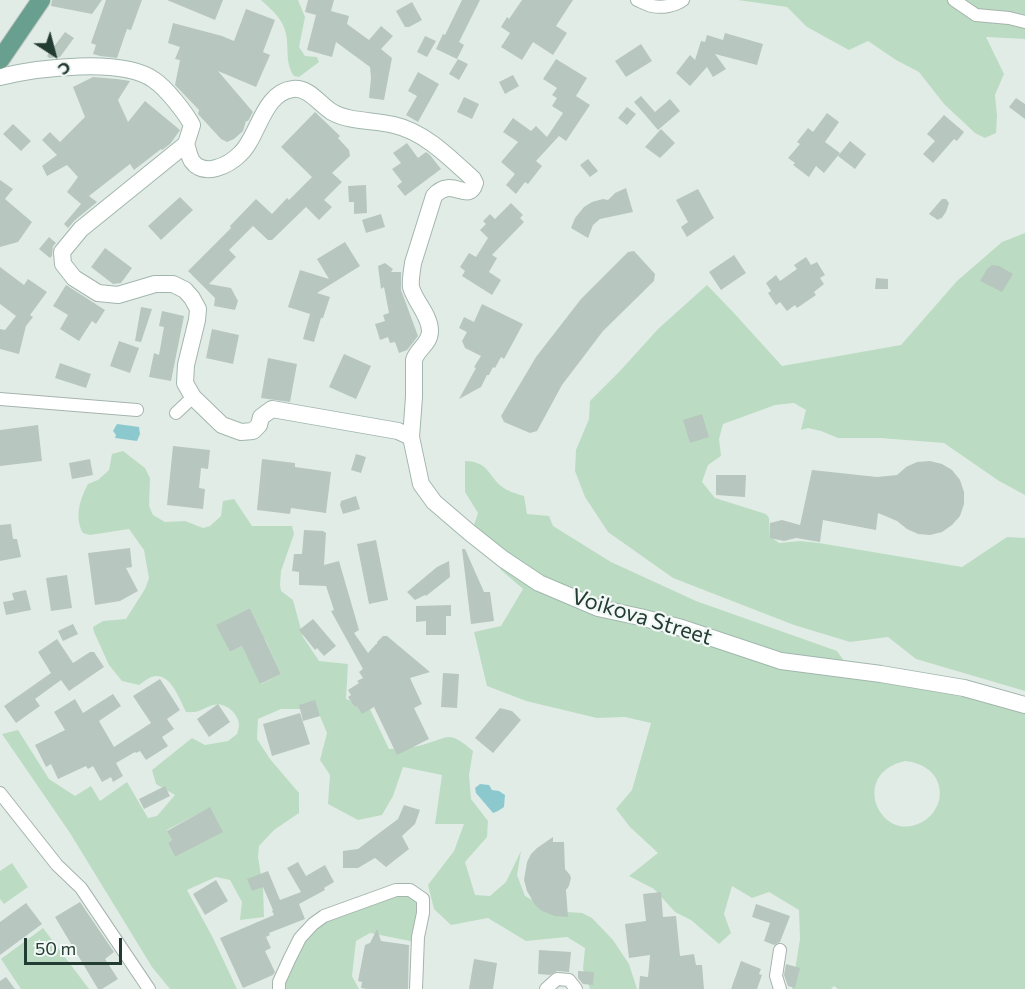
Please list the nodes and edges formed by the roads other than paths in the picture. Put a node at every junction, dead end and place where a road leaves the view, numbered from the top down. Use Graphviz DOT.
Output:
graph roads {
  1 [pos="31,0"];
  2 [pos="41,0"];
  3 [pos="638,0"];
  4 [pos="683,0"];
  5 [pos="954,0"];
  6 [pos="1025,22"];
  7 [pos="0,45"];
  8 [pos="0,60"];
  9 [pos="0,77"];
  10 [pos="186,144"];
  11 [pos="193,397"];
  12 [pos="0,399"];
  13 [pos="137,410"];
  14 [pos="176,413"];
  15 [pos="411,437"];
  16 [pos="1025,705"];
  17 [pos="0,793"];
  18 [pos="780,950"];
  19 [pos="149,989"];
  20 [pos="279,989"];
  21 [pos="416,989"];
  22 [pos="546,989"];
  23 [pos="576,989"];
  24 [pos="780,989"];
  1 -- 7 [label="main road"];
  2 -- 8 [label="main road"];
  3 -- 4 [label="street"];
  5 -- 6 [label="street"];
  9 -- 10 [label="street"];
  10 -- 11 [label="street"];
  10 -- 15 [label="street, Voikova Street"];
  11 -- 14 [label="street"];
  11 -- 15 [label="street"];
  12 -- 13 [label="street"];
  15 -- 16 [label="street, Voikova Street"];
  17 -- 19 [label="street"];
  18 -- 24 [label="street"];
  20 -- 21 [label="street"];
  22 -- 23 [label="street"];
}
